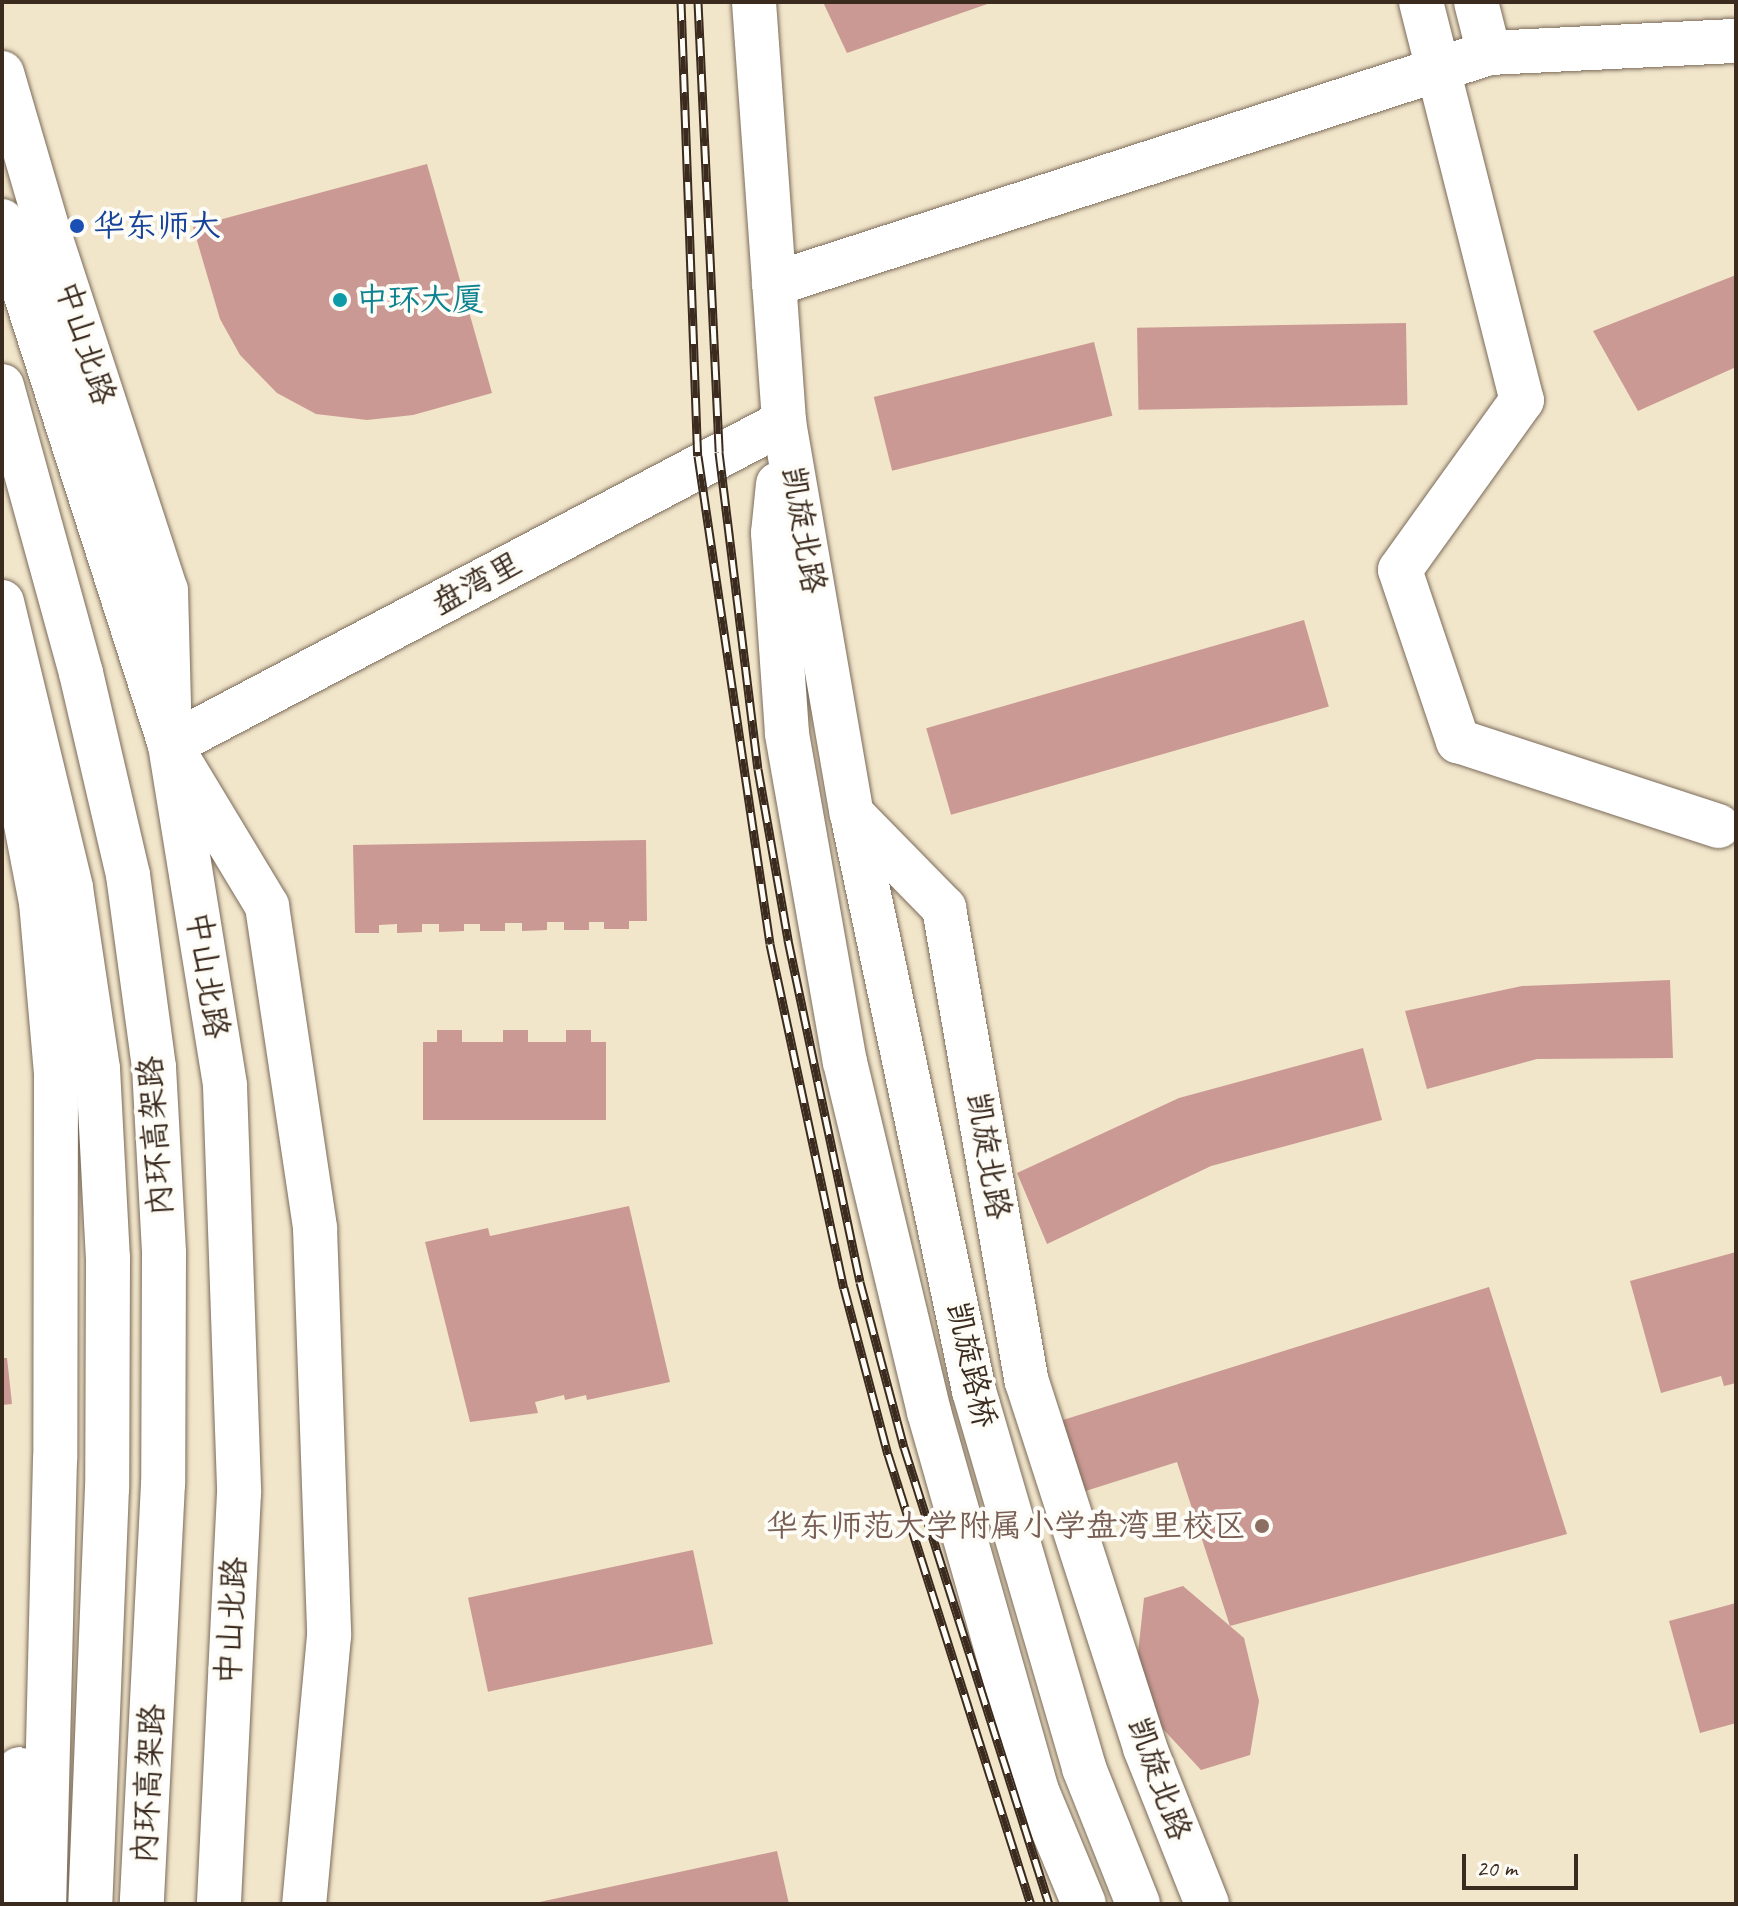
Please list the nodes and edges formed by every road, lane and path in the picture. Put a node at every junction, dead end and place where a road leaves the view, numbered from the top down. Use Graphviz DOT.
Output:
graph roads {
  1 [pos="754,2"];
  2 [pos="1421,2"];
  3 [pos="1476,2"];
  4 [pos="1736,41"];
  5 [pos="1489,53"];
  6 [pos="1442,68"];
  7 [pos="2,73"];
  8 [pos="2,221"];
  9 [pos="774,284"];
  10 [pos="2,363"];
  11 [pos="2,386"];
  12 [pos="784,422"];
  13 [pos="32,486"];
  14 [pos="2,602"];
  15 [pos="2,700"];
  16 [pos="170,745"];
  17 [pos="852,814"];
  18 [pos="1718,826"];
  19 [pos="53,1513"];
  20 [pos="9,1904"];
  21 [pos="44,1904"];
  22 [pos="90,1904"];
  23 [pos="142,1904"];
  24 [pos="219,1904"];
  25 [pos="304,1904"];
  26 [pos="1084,1904"];
  27 [pos="1138,1904"];
  28 [pos="1207,1904"];
  1 -- 9 [label="main road, 凯旋北路"];
  2 -- 6 [label="main road"];
  3 -- 5 [label="main road"];
  4 -- 5 [label="main road"];
  5 -- 6 [label="main road"];
  6 -- 9 [label="main road"];
  6 -- 18 [label="main road"];
  7 -- 16 [label="main road, 中山北路"];
  8 -- 16 [label="main road"];
  9 -- 12 [label="main road, 凯旋北路"];
  10 -- 13 [label="main road"];
  11 -- 13 [label="main road, 内环高架路"];
  12 -- 16 [label="main road, 盘湾里"];
  12 -- 17 [label="main road, 凯旋北路"];
  12 -- 26 [label="main road, 凯旋北路"];
  13 -- 23 [label="main road, 内环高架路"];
  14 -- 22 [label="main road, 内环高架路"];
  15 -- 19 [label="main road"];
  16 -- 24 [label="main road, 中山北路"];
  16 -- 25 [label="main road"];
  17 -- 27 [label="main road, 凯旋路桥"];
  17 -- 28 [label="main road, 凯旋北路"];
  19 -- 20 [label="main road"];
  19 -- 21 [label="main road"];
}
